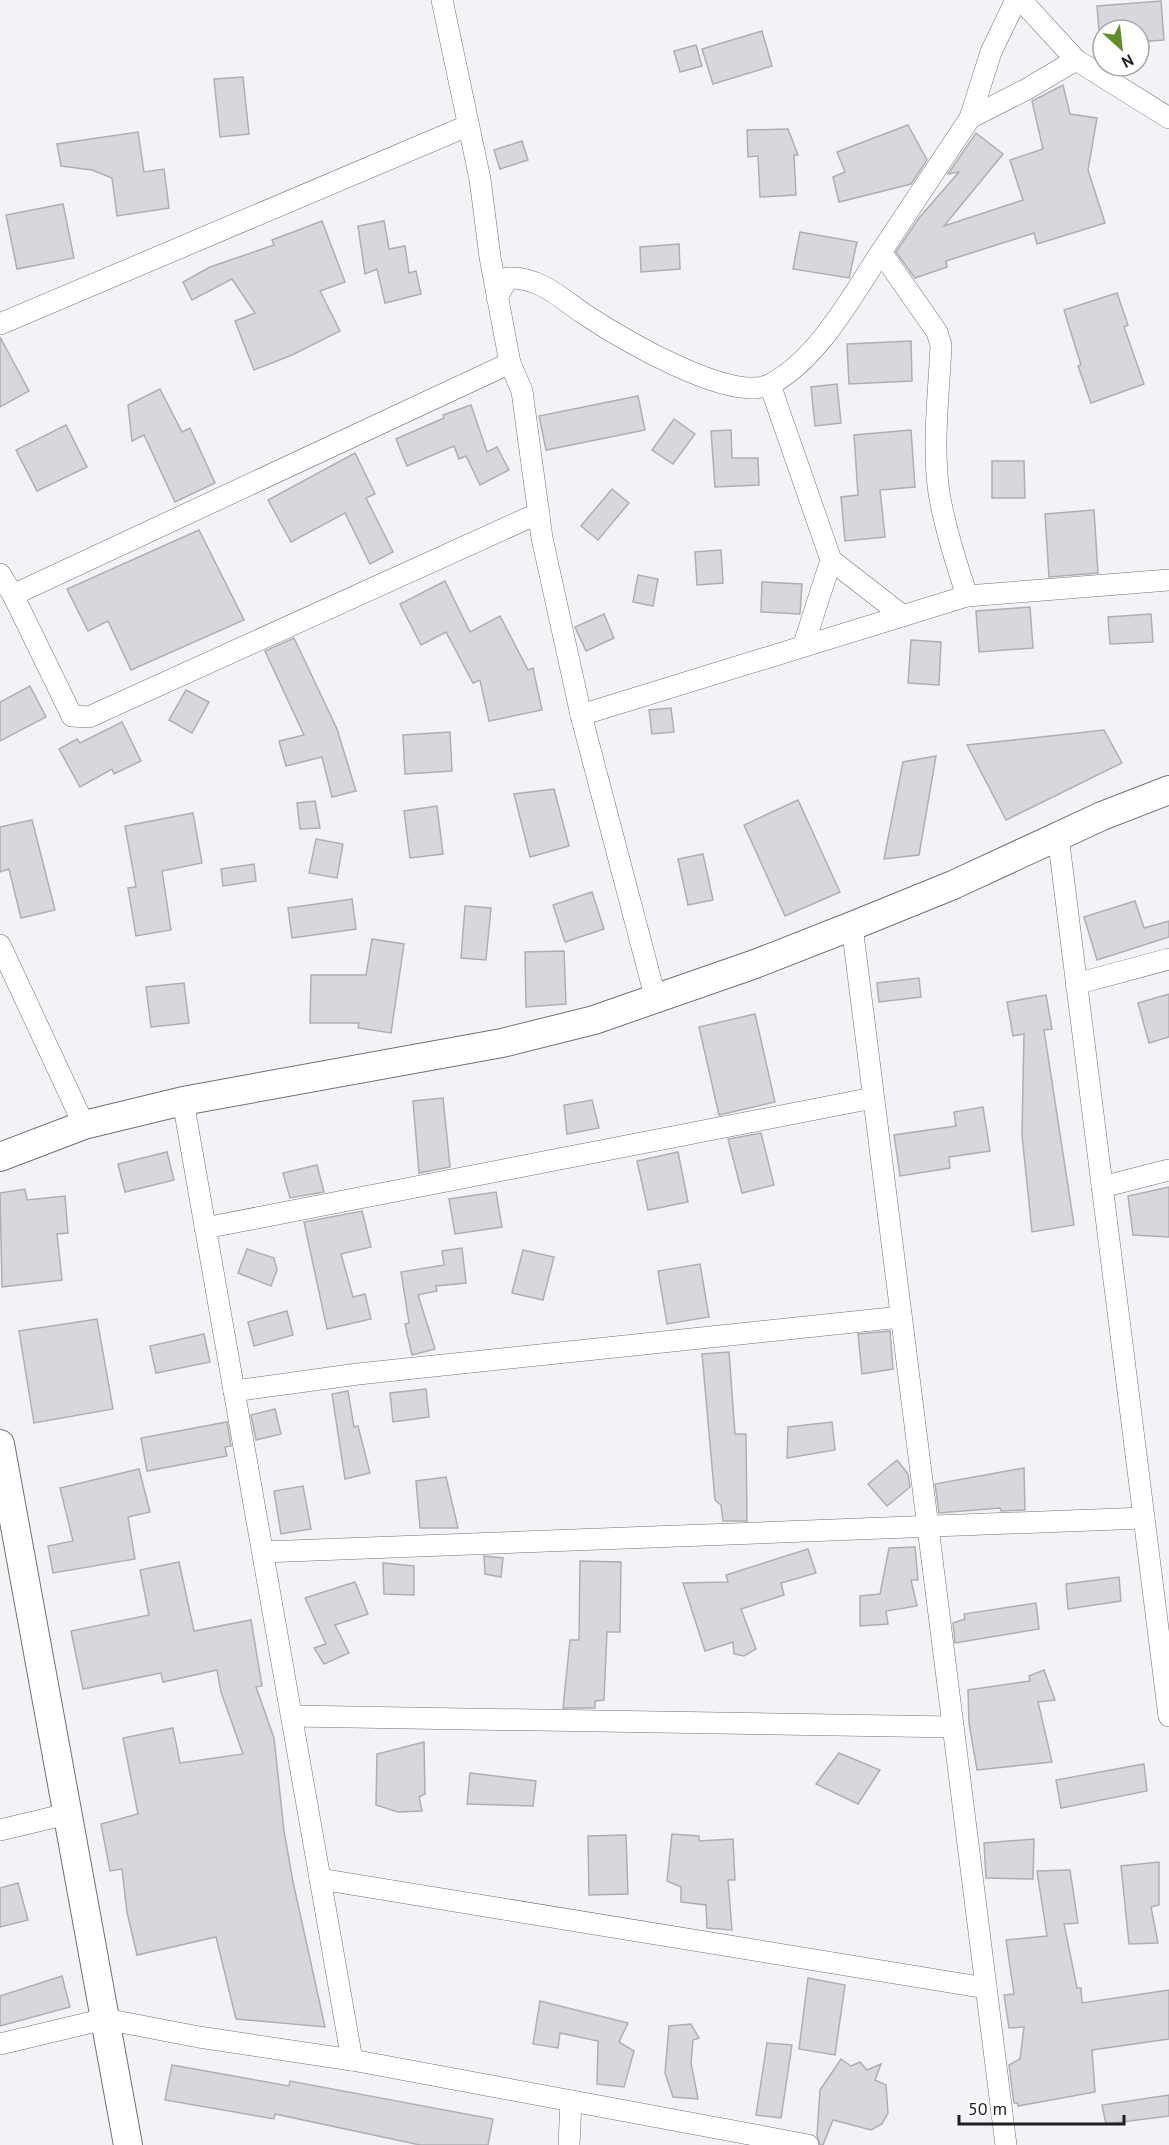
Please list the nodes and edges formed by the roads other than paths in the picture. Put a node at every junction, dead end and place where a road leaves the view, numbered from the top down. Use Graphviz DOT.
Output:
graph roads {
  1 [pos="442,0"];
  2 [pos="1016,0"];
  3 [pos="1021,0"];
  4 [pos="1076,60"];
  5 [pos="970,118"];
  6 [pos="1169,118"];
  7 [pos="467,126"];
  8 [pos="881,252"];
  9 [pos="497,297"];
  10 [pos="0,324"];
  11 [pos="510,363"];
  12 [pos="770,385"];
  13 [pos="539,513"];
  14 [pos="831,560"];
  15 [pos="0,574"];
  16 [pos="1169,580"];
  17 [pos="13,595"];
  18 [pos="967,596"];
  19 [pos="903,616"];
  20 [pos="804,644"];
  21 [pos="581,715"];
  22 [pos="1169,790"];
  23 [pos="1058,836"];
  24 [pos="852,926"];
  25 [pos="0,945"];
  26 [pos="1169,959"];
  27 [pos="1076,984"];
  28 [pos="656,1000"];
  29 [pos="873,1098"];
  30 [pos="183,1101"];
  31 [pos="84,1125"];
  32 [pos="0,1157"];
  33 [pos="1169,1170"];
  34 [pos="1102,1187"];
  35 [pos="205,1228"];
  36 [pos="901,1317"];
  37 [pos="234,1391"];
  38 [pos="0,1444"];
  39 [pos="1144,1518"];
  40 [pos="928,1526"];
  41 [pos="263,1552"];
  42 [pos="292,1716"];
  43 [pos="1169,1716"];
  44 [pos="953,1727"];
  45 [pos="67,1814"];
  46 [pos="0,1830"];
  47 [pos="321,1879"];
  48 [pos="986,1988"];
  49 [pos="105,2019"];
  50 [pos="0,2044"];
  51 [pos="352,2060"];
  52 [pos="571,2101"];
  53 [pos="779,2143"];
  54 [pos="128,2145"];
  55 [pos="569,2145"];
  56 [pos="808,2145"];
  57 [pos="1006,2145"];
  1 -- 7 [label="street"];
  2 -- 5 [label="street"];
  3 -- 4 [label="street"];
  4 -- 5 [label="street"];
  4 -- 6 [label="street"];
  5 -- 8 [label="street"];
  7 -- 9 [label="street"];
  7 -- 10 [label="street"];
  8 -- 12 [label="street"];
  8 -- 18 [label="street"];
  9 -- 11 [label="street"];
  9 -- 12 [label="street"];
  11 -- 13 [label="street"];
  11 -- 17 [label="street"];
  12 -- 14 [label="street"];
  13 -- 17 [label="street"];
  13 -- 21 [label="street"];
  14 -- 19 [label="street"];
  14 -- 20 [label="street"];
  15 -- 17 [label="street"];
  16 -- 18 [label="street"];
  18 -- 19 [label="street"];
  19 -- 20 [label="street"];
  20 -- 21 [label="street"];
  21 -- 28 [label="street"];
  22 -- 23 [label="main road"];
  23 -- 24 [label="main road"];
  23 -- 27 [label="street"];
  24 -- 28 [label="main road"];
  24 -- 29 [label="street"];
  25 -- 31 [label="street"];
  26 -- 27 [label="street"];
  27 -- 34 [label="street"];
  28 -- 30 [label="main road"];
  29 -- 35 [label="street"];
  29 -- 36 [label="street"];
  30 -- 31 [label="main road"];
  30 -- 35 [label="street"];
  31 -- 32 [label="main road"];
  33 -- 34 [label="street"];
  34 -- 39 [label="street"];
  35 -- 37 [label="street"];
  36 -- 37 [label="street"];
  36 -- 40 [label="street"];
  37 -- 41 [label="street"];
  38 -- 45 [label="main road"];
  39 -- 40 [label="street"];
  39 -- 43 [label="street"];
  40 -- 41 [label="street"];
  40 -- 44 [label="street"];
  41 -- 42 [label="street"];
  42 -- 44 [label="street"];
  42 -- 47 [label="street"];
  44 -- 48 [label="street"];
  45 -- 46 [label="street"];
  45 -- 49 [label="main road"];
  47 -- 48 [label="street"];
  47 -- 51 [label="street"];
  48 -- 57 [label="street"];
  49 -- 50 [label="street"];
  49 -- 51 [label="street"];
  49 -- 54 [label="main road"];
  51 -- 52 [label="street"];
  52 -- 53 [label="street"];
  52 -- 55 [label="street"];
  53 -- 56 [label="street"];
}
